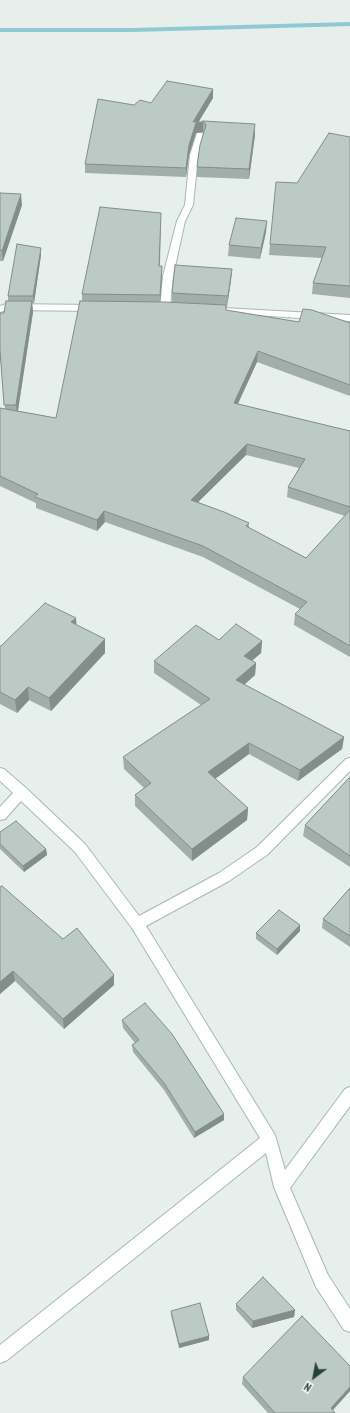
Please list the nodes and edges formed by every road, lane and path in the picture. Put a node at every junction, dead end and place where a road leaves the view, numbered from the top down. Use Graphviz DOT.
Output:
graph roads {
  1 [pos="200,135"];
  2 [pos="105,308"];
  3 [pos="165,308"];
  4 [pos="0,309"];
  5 [pos="211,311"];
  6 [pos="350,318"];
  7 [pos="350,763"];
  8 [pos="0,773"];
  9 [pos="22,792"];
  10 [pos="0,815"];
  11 [pos="137,924"];
  12 [pos="350,1094"];
  13 [pos="270,1140"];
  14 [pos="282,1187"];
  15 [pos="350,1324"];
  16 [pos="0,1355"];
  1 -- 3 [label="street"];
  2 -- 4 [label="street"];
  5 -- 6 [label="street"];
  7 -- 11 [label="street"];
  8 -- 9 [label="street"];
  9 -- 10 [label="street"];
  9 -- 11 [label="street"];
  11 -- 13 [label="street"];
  12 -- 14 [label="street"];
  13 -- 14 [label="street"];
  13 -- 16 [label="street"];
  14 -- 15 [label="street"];
}
